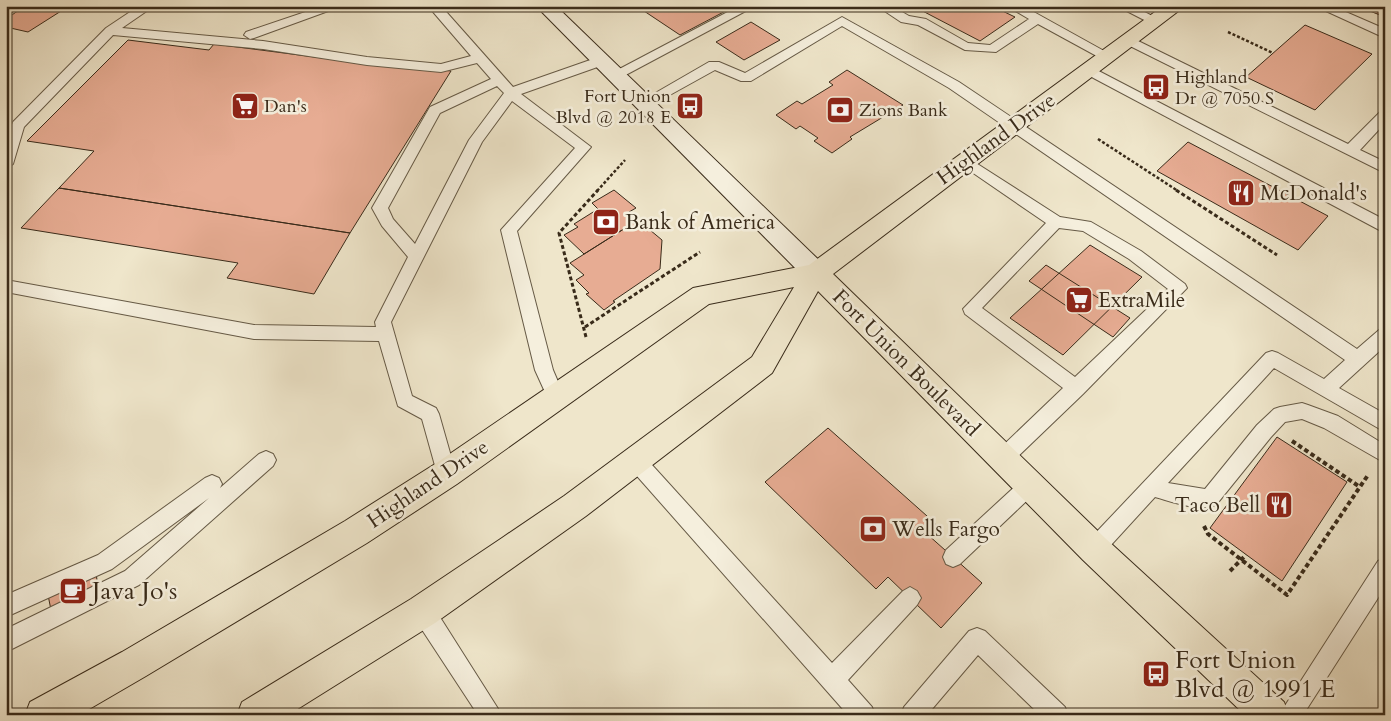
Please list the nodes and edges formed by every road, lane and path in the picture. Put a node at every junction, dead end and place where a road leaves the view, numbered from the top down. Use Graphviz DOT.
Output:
graph roads {
  1 [pos="148,6"];
  2 [pos="336,6"];
  3 [pos="434,6"];
  4 [pos="545,6"];
  5 [pos="749,6"];
  6 [pos="883,6"];
  7 [pos="1013,6"];
  8 [pos="1123,6"];
  9 [pos="1176,6"];
  10 [pos="1321,6"];
  11 [pos="1029,9"];
  12 [pos="1038,19"];
  13 [pos="1156,21"];
  14 [pos="110,31"];
  15 [pos="1228,32"];
  16 [pos="1385,34"];
  17 [pos="250,35"];
  18 [pos="1130,41"];
  19 [pos="1273,53"];
  20 [pos="1110,57"];
  21 [pos="479,58"];
  22 [pos="608,68"];
  23 [pos="1091,71"];
  24 [pos="499,80"];
  25 [pos="511,93"];
  26 [pos="645,103"];
  27 [pos="1385,115"];
  28 [pos="1012,126"];
  29 [pos="1098,139"];
  30 [pos="1350,151"];
  31 [pos="626,160"];
  32 [pos="965,161"];
  33 [pos="6,164"];
  34 [pos="1385,168"];
  35 [pos="1056,222"];
  36 [pos="1385,227"];
  37 [pos="700,252"];
  38 [pos="417,256"];
  39 [pos="1277,256"];
  40 [pos="816,273"];
  41 [pos="6,286"];
  42 [pos="585,327"];
  43 [pos="386,334"];
  44 [pos="1385,335"];
  45 [pos="587,340"];
  46 [pos="1359,360"];
  47 [pos="1077,389"];
  48 [pos="1326,389"];
  49 [pos="556,398"];
  50 [pos="1385,424"];
  51 [pos="1284,436"];
  52 [pos="1385,455"];
  53 [pos="266,460"];
  54 [pos="1002,460"];
  55 [pos="636,461"];
  56 [pos="1371,471"];
  57 [pos="446,474"];
  58 [pos="212,484"];
  59 [pos="1030,486"];
  60 [pos="1152,487"];
  61 [pos="1360,487"];
  62 [pos="1202,521"];
  63 [pos="1094,549"];
  64 [pos="1246,555"];
  65 [pos="953,557"];
  66 [pos="1240,560"];
  67 [pos="1385,568"];
  68 [pos="1230,571"];
  69 [pos="910,598"];
  70 [pos="6,606"];
  71 [pos="423,611"];
  72 [pos="6,640"];
  73 [pos="833,679"];
  74 [pos="292,705"];
  75 [pos="43,715"];
  76 [pos="255,715"];
  77 [pos="491,715"];
  78 [pos="864,715"];
  79 [pos="912,715"];
  80 [pos="1057,715"];
  81 [pos="1271,715"];
  82 [pos="1290,715"];
  1 -- 14 [label="lane"];
  2 -- 17 [label="lane"];
  3 -- 21 [label="lane"];
  4 -- 22 [label="main road, Fort Union Boulevard"];
  5 -- 22 [label="lane"];
  6 -- 12 [label="lane"];
  7 -- 11 [label="lane"];
  8 -- 13 [label="lane"];
  9 -- 13 [label="main road, Highland Drive"];
  10 -- 16 [label="lane"];
  11 -- 12 [label="lane"];
  12 -- 20 [label="lane"];
  13 -- 18 [label="main road, Highland Drive"];
  14 -- 21 [label="lane"];
  14 -- 33 [label="lane"];
  15 -- 19 [label="path"];
  18 -- 20 [label="main road, Highland Drive"];
  18 -- 30 [label="lane"];
  20 -- 23 [label="main road, Highland Drive"];
  21 -- 24 [label="lane"];
  22 -- 25 [label="lane"];
  22 -- 26 [label="main road, Fort Union Boulevard"];
  23 -- 28 [label="main road, Highland Drive"];
  23 -- 36 [label="lane"];
  24 -- 25 [label="lane"];
  24 -- 38 [label="lane"];
  25 -- 38 [label="lane"];
  25 -- 49 [label="lane"];
  26 -- 28 [label="lane"];
  26 -- 40 [label="main road, Fort Union Boulevard"];
  27 -- 30 [label="lane"];
  28 -- 32 [label="main road, Highland Drive"];
  28 -- 46 [label="lane"];
  29 -- 39 [label="path"];
  30 -- 34 [label="lane"];
  31 -- 42 [label="path"];
  32 -- 35 [label="lane"];
  32 -- 40 [label="main road, Highland Drive"];
  35 -- 47 [label="lane"];
  35 -- 47 [label="lane"];
  37 -- 42 [label="path"];
  38 -- 43 [label="lane"];
  40 -- 49 [label="main road, Highland Drive"];
  40 -- 54 [label="main road, Fort Union Boulevard"];
  40 -- 55 [label="main road, Highland Drive"];
  41 -- 43 [label="lane"];
  42 -- 45 [label="path"];
  43 -- 57 [label="lane"];
  44 -- 46 [label="lane"];
  46 -- 48 [label="lane"];
  47 -- 54 [label="lane"];
  48 -- 50 [label="lane"];
  48 -- 60 [label="lane"];
  49 -- 57 [label="main road, Highland Drive"];
  51 -- 61 [label="path"];
  52 -- 60 [label="lane"];
  53 -- 72 [label="lane"];
  54 -- 59 [label="main road, Fort Union Boulevard"];
  55 -- 71 [label="main road, Highland Drive"];
  55 -- 73 [label="lane"];
  56 -- 61 [label="path"];
  57 -- 75 [label="main road, Highland Drive"];
  58 -- 70 [label="lane"];
  59 -- 63 [label="main road, Fort Union Boulevard"];
  59 -- 65 [label="lane"];
  60 -- 63 [label="lane"];
  61 -- 66 [label="path"];
  62 -- 66 [label="path"];
  63 -- 81 [label="main road, Fort Union Boulevard"];
  64 -- 66 [label="path"];
  66 -- 68 [label="path"];
  67 -- 82 [label="lane"];
  69 -- 73 [label="lane"];
  71 -- 74 [label="main road, Highland Drive"];
  71 -- 77 [label="lane"];
  73 -- 78 [label="lane"];
  74 -- 76 [label="main road, Highland Drive"];
  79 -- 80 [label="lane"];
}
